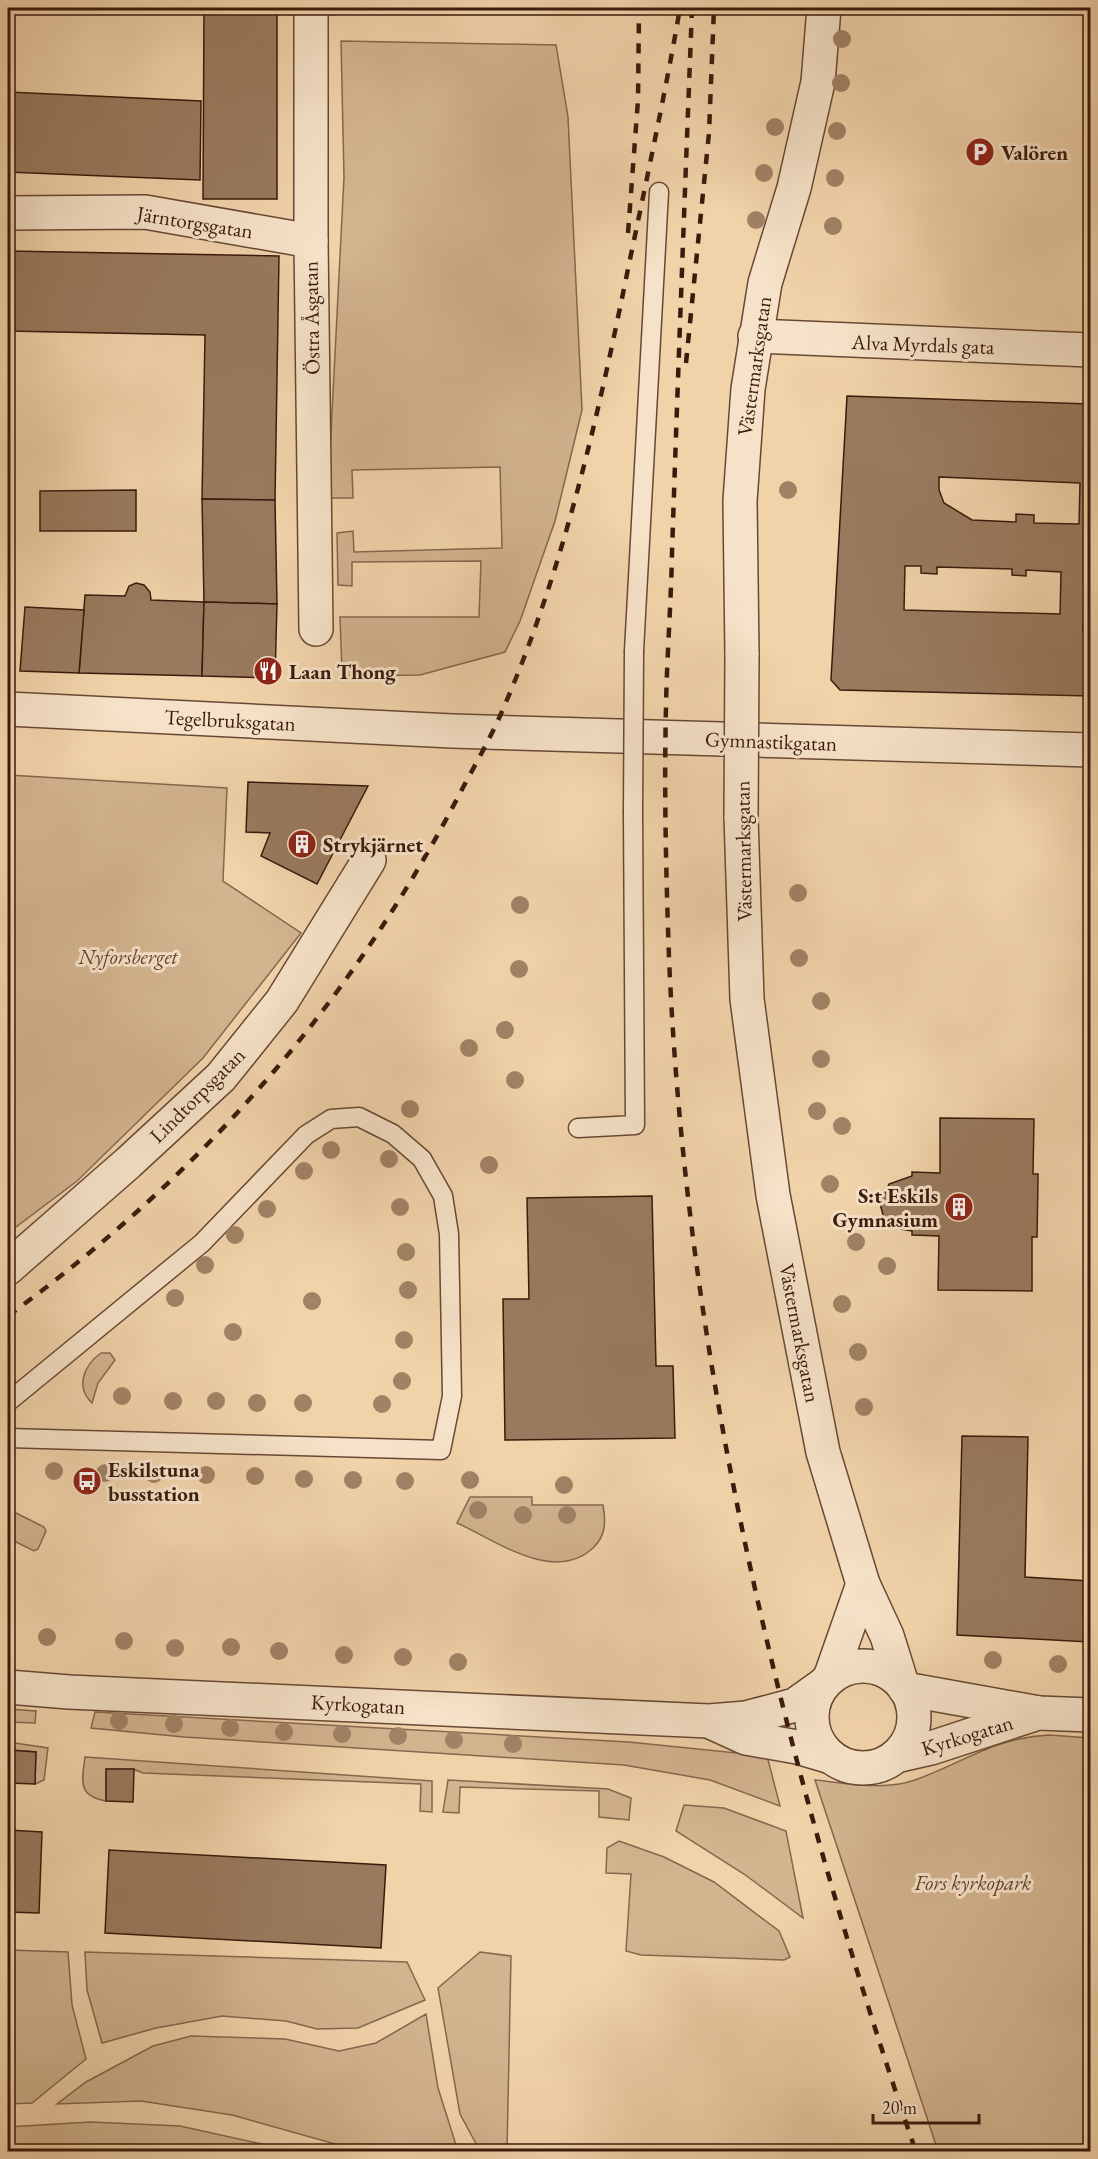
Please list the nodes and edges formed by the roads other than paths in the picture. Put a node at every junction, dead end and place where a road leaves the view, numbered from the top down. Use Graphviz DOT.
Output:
graph roads {
  1 [pos="311,8"];
  2 [pos="824,8"];
  3 [pos="659,192"];
  4 [pos="8,213"];
  5 [pos="310,241"];
  6 [pos="755,336"];
  7 [pos="1090,350"];
  8 [pos="316,629"];
  9 [pos="8,709"];
  10 [pos="452,731"];
  11 [pos="1090,750"];
  12 [pos="369,860"];
  13 [pos="578,1128"];
  14 [pos="8,1268"];
  15 [pos="8,1402"];
  16 [pos="8,1438"];
  17 [pos="862,1584"];
  18 [pos="826,1682"];
  19 [pos="8,1687"];
  20 [pos="904,1687"];
  21 [pos="1039,1713"];
  22 [pos="1090,1715"];
  23 [pos="709,1722"];
  24 [pos="896,1756"];
  25 [pos="831,1757"];
  1 -- 5 [label="street, Östra Åsgatan"];
  2 -- 6 [label="street, Västermarksgatan"];
  3 -- 13 [label="lane, bridge"];
  4 -- 5 [label="street, Järntorgsgatan"];
  5 -- 8 [label="street, Östra Åsgatan"];
  6 -- 7 [label="street, Alva Myrdals gata"];
  6 -- 17 [label="street, Västermarksgatan, bridge"];
  9 -- 10 [label="street, Tegelbruksgatan"];
  10 -- 11 [label="street, Gymnastikgatan"];
  12 -- 14 [label="street, Lindtorpsgatan"];
  15 -- 16 [label="lane"];
  17 -- 18 [label="street"];
  17 -- 20 [label="street, Västermarksgatan"];
  18 -- 20 [label="street"];
  18 -- 23 [label="street, Kyrkogatan"];
  18 -- 25 [label="street"];
  19 -- 23 [label="street, Kyrkogatan"];
  20 -- 21 [label="street, Kyrkogatan"];
  20 -- 24 [label="street"];
  21 -- 22 [label="street, Kyrkogatan"];
  21 -- 24 [label="street, Kyrkogatan"];
  23 -- 25 [label="street, Kyrkogatan"];
  24 -- 25 [label="street"];
}
